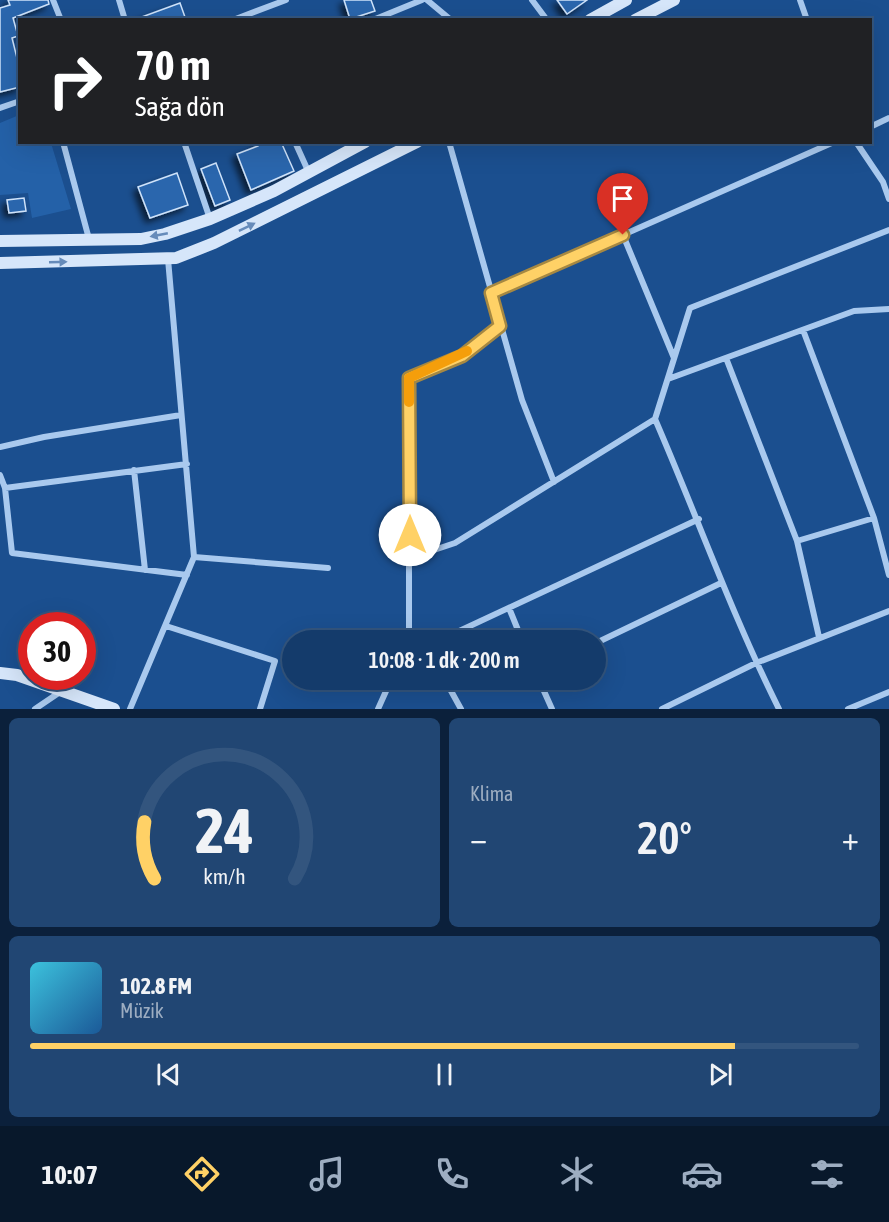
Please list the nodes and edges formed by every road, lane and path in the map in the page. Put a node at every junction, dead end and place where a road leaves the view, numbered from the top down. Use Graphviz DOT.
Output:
graph roads {
  1 [pos="53,0"];
  2 [pos="119,0"];
  3 [pos="286,0"];
  4 [pos="422,0"];
  5 [pos="427,0"];
  6 [pos="532,0"];
  7 [pos="626,0"];
  8 [pos="674,0"];
  9 [pos="800,0"];
  10 [pos="60,18"];
  11 [pos="124,18"];
  12 [pos="238,18"];
  13 [pos="378,18"];
  14 [pos="449,18"];
  15 [pos="546,18"];
  16 [pos="594,18"];
  17 [pos="639,18"];
  18 [pos="806,18"];
  19 [pos="18,102"];
  20 [pos="0,108"];
  21 [pos="889,118"];
  22 [pos="872,126"];
  23 [pos="64,144"];
  24 [pos="185,144"];
  25 [pos="296,144"];
  26 [pos="362,144"];
  27 [pos="413,144"];
  28 [pos="450,144"];
  29 [pos="829,144"];
  30 [pos="857,144"];
  31 [pos="309,174"];
  32 [pos="889,199"];
  33 [pos="210,219"];
  34 [pos="889,230"];
  35 [pos="623,235"];
  36 [pos="89,239"];
  37 [pos="0,241"];
  38 [pos="168,259"];
  39 [pos="0,263"];
  40 [pos="491,293"];
  41 [pos="889,309"];
  42 [pos="500,326"];
  43 [pos="803,330"];
  44 [pos="675,358"];
  45 [pos="726,358"];
  46 [pos="668,379"];
  47 [pos="181,415"];
  48 [pos="655,419"];
  49 [pos="0,447"];
  50 [pos="187,464"];
  51 [pos="134,470"];
  52 [pos="0,475"];
  53 [pos="554,482"];
  54 [pos="5,488"];
  55 [pos="874,518"];
  56 [pos="699,519"];
  57 [pos="797,541"];
  58 [pos="194,557"];
  59 [pos="410,558"];
  60 [pos="328,568"];
  61 [pos="145,570"];
  62 [pos="187,575"];
  63 [pos="889,575"];
  64 [pos="721,583"];
  65 [pos="509,608"];
  66 [pos="889,611"];
  67 [pos="166,626"];
  68 [pos="409,629"];
  69 [pos="462,630"];
  70 [pos="518,630"];
  71 [pos="819,637"];
  72 [pos="606,638"];
  73 [pos="756,663"];
  74 [pos="0,664"];
  75 [pos="0,673"];
  76 [pos="17,675"];
  77 [pos="63,690"];
  78 [pos="387,690"];
  79 [pos="451,690"];
  80 [pos="543,690"];
  81 [pos="889,692"];
  82 [pos="35,709"];
  83 [pos="114,709"];
  84 [pos="130,709"];
  85 [pos="260,709"];
  86 [pos="378,709"];
  87 [pos="461,709"];
  88 [pos="552,709"];
  89 [pos="662,709"];
  90 [pos="779,709"];
  91 [pos="848,709"];
  1 -- 10 [label="street"];
  2 -- 11 [label="street"];
  3 -- 12 [label="street"];
  4 -- 13 [label="street"];
  5 -- 14 [label="street"];
  6 -- 15 [label="street"];
  7 -- 16 [label="main road"];
  8 -- 17 [label="main road"];
  9 -- 18 [label="street"];
  19 -- 20 [label="street"];
  21 -- 22 [label="street"];
  23 -- 36 [label="street"];
  24 -- 33 [label="street"];
  25 -- 31 [label="street"];
  26 -- 31 [label="main road"];
  38 -- 27 [label="main road, one-way"];
  28 -- 40 [label="street"];
  29 -- 35 [label="street"];
  30 -- 32 [label="street"];
  31 -- 33 [label="main road"];
  33 -- 36 [label="main road, one-way"];
  34 -- 44 [label="street"];
  35 -- 40 [label="street"];
  35 -- 44 [label="street"];
  36 -- 37 [label="main road"];
  39 -- 38 [label="main road, one-way"];
  38 -- 47 [label="street"];
  40 -- 42 [label="street"];
  41 -- 43 [label="street"];
  42 -- 53 [label="street"];
  42 -- 59 [label="street"];
  43 -- 45 [label="street"];
  43 -- 55 [label="street"];
  44 -- 46 [label="street"];
  45 -- 46 [label="street"];
  45 -- 57 [label="street"];
  46 -- 48 [label="street"];
  47 -- 49 [label="street"];
  47 -- 50 [label="street"];
  48 -- 53 [label="street"];
  48 -- 56 [label="street"];
  50 -- 51 [label="street"];
  50 -- 58 [label="street"];
  51 -- 54 [label="street"];
  51 -- 61 [label="street"];
  52 -- 54 [label="street"];
  53 -- 59 [label="street"];
  54 -- 61 [label="street"];
  55 -- 57 [label="street"];
  55 -- 63 [label="street"];
  56 -- 64 [label="street"];
  56 -- 65 [label="street"];
  57 -- 71 [label="street"];
  58 -- 60 [label="street"];
  58 -- 62 [label="street"];
  59 -- 68 [label="street"];
  61 -- 62 [label="street"];
  62 -- 67 [label="street"];
  64 -- 72 [label="street"];
  64 -- 73 [label="street"];
  65 -- 69 [label="street"];
  65 -- 70 [label="street"];
  66 -- 71 [label="street"];
  67 -- 84 [label="street"];
  67 -- 85 [label="street"];
  71 -- 73 [label="street"];
  73 -- 89 [label="street"];
  73 -- 90 [label="street"];
  74 -- 76 [label="main road"];
  75 -- 76 [label="main road"];
  77 -- 82 [label="street"];
  77 -- 83 [label="main road"];
  78 -- 86 [label="street"];
  79 -- 87 [label="street"];
  80 -- 88 [label="street"];
  81 -- 91 [label="street"];
}
